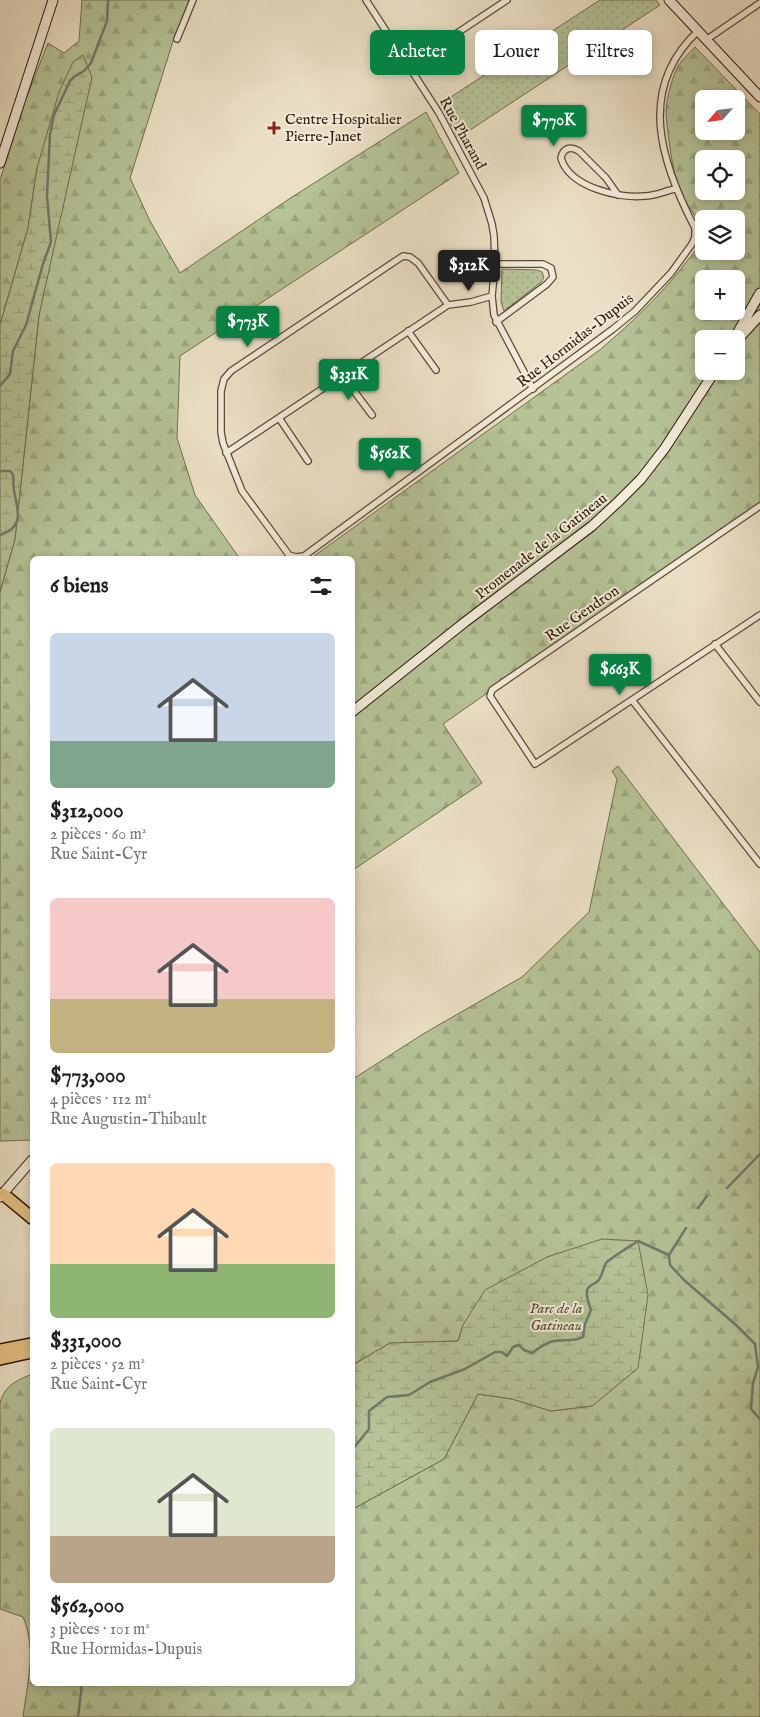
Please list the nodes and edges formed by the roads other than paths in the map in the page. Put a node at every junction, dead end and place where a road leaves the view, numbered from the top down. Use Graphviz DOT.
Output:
graph roads {
  1 [pos="54,0"];
  2 [pos="194,0"];
  3 [pos="366,0"];
  4 [pos="507,0"];
  5 [pos="669,0"];
  6 [pos="760,3"];
  7 [pos="386,30"];
  8 [pos="462,30"];
  9 [pos="698,31"];
  10 [pos="177,39"];
  11 [pos="706,40"];
  12 [pos="415,75"];
  13 [pos="760,97"];
  14 [pos="0,163"];
  15 [pos="676,189"];
  16 [pos="618,195"];
  17 [pos="495,264"];
  18 [pos="760,293"];
  19 [pos="492,296"];
  20 [pos="448,305"];
  21 [pos="760,315"];
  22 [pos="496,322"];
  23 [pos="740,330"];
  24 [pos="745,330"];
  25 [pos="408,331"];
  26 [pos="436,370"];
  27 [pos="342,375"];
  28 [pos="709,380"];
  29 [pos="533,389"];
  30 [pos="372,415"];
  31 [pos="278,418"];
  32 [pos="226,453"];
  33 [pos="308,461"];
  34 [pos="760,506"];
  35 [pos="294,556"];
  36 [pos="304,556"];
  37 [pos="760,615"];
  38 [pos="715,644"];
  39 [pos="632,700"];
  40 [pos="760,702"];
  41 [pos="355,709"];
  42 [pos="760,864"];
  43 [pos="30,1162"];
  44 [pos="4,1193"];
  45 [pos="30,1208"];
  46 [pos="30,1216"];
  47 [pos="30,1344"];
  48 [pos="0,1350"];
  49 [pos="30,1352"];
  50 [pos="0,1359"];
  1 -- 14 [label="street"];
  2 -- 10 [label="street"];
  3 -- 7 [label="street, Rue Pharand"];
  4 -- 8 [label="street"];
  5 -- 9 [label="street"];
  6 -- 11 [label="street"];
  9 -- 11 [label="street"];
  9 -- 15 [label="street, Rue Hormidas-Dupuis"];
  11 -- 13 [label="street"];
  12 -- 17 [label="street, Rue Pharand"];
  15 -- 16 [label="street"];
  15 -- 29 [label="street, Rue Hormidas-Dupuis"];
  16 -- 16 [label="street"];
  17 -- 19 [label="street, Rue Pharand"];
  17 -- 22 [label="street"];
  18 -- 23 [label="street"];
  19 -- 20 [label="street"];
  19 -- 22 [label="street, Rue Pharand"];
  20 -- 25 [label="street"];
  20 -- 32 [label="street"];
  21 -- 24 [label="street"];
  22 -- 29 [label="street, Rue Pharand"];
  25 -- 26 [label="street"];
  25 -- 27 [label="street"];
  27 -- 30 [label="street"];
  27 -- 31 [label="street"];
  28 -- 41 [label="street, Promenade de la Gatineau"];
  29 -- 36 [label="street, Rue Hormidas-Dupuis"];
  31 -- 32 [label="street"];
  31 -- 33 [label="street"];
  32 -- 35 [label="street, Rue Hormidas-Dupuis"];
  34 -- 39 [label="street, Rue Gendron"];
  37 -- 38 [label="street"];
  38 -- 39 [label="street"];
  38 -- 40 [label="street"];
  39 -- 42 [label="street"];
  43 -- 44 [label="street"];
  44 -- 45 [label="highway"];
  44 -- 46 [label="highway"];
  47 -- 48 [label="highway"];
  49 -- 50 [label="highway"];
}
